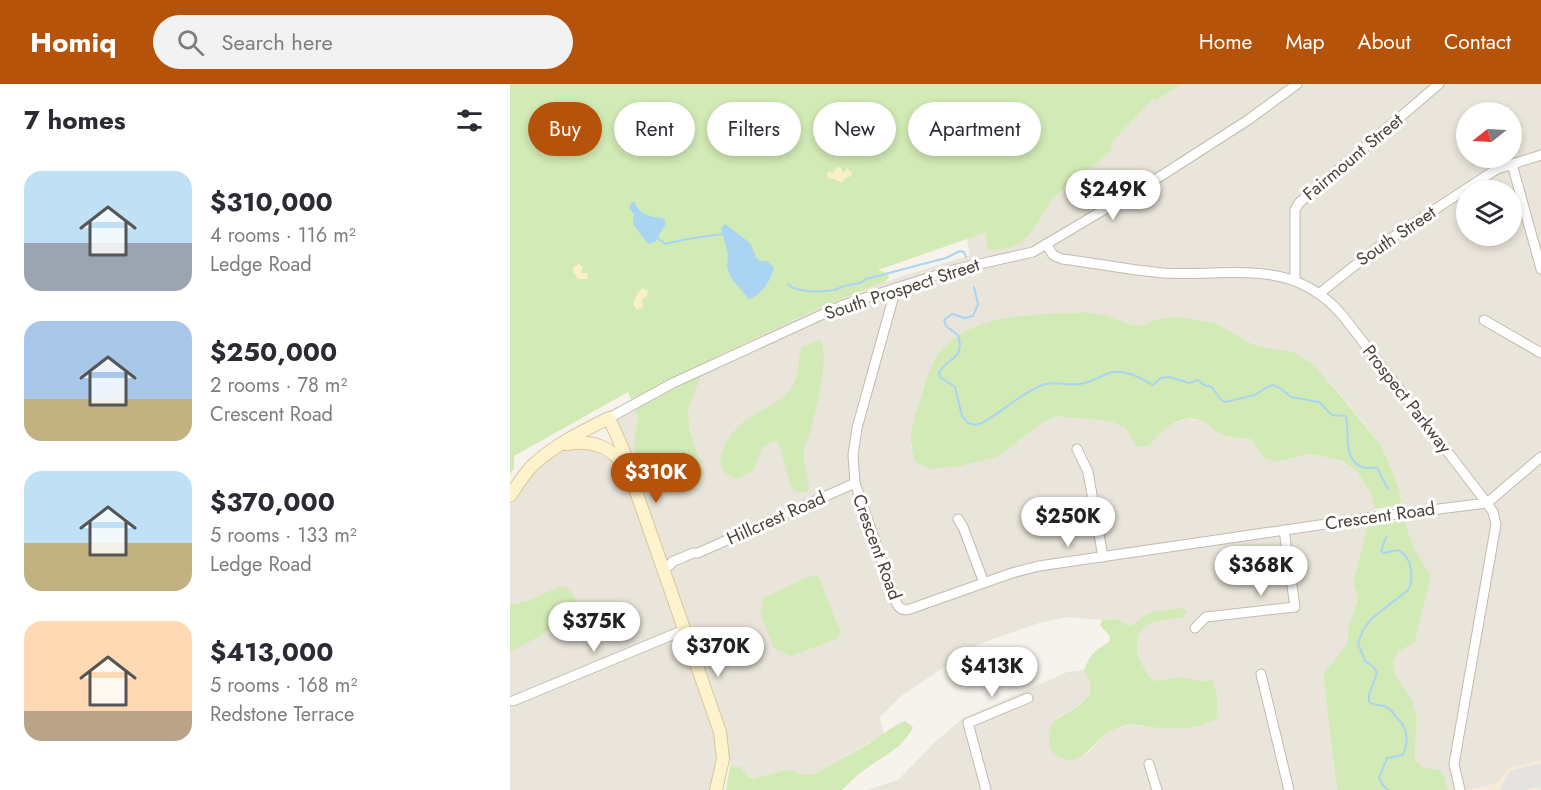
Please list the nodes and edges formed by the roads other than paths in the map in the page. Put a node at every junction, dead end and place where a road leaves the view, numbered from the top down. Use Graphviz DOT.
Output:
graph roads {
  1 [pos="1297,84"];
  2 [pos="1439,84"];
  3 [pos="1541,155"];
  4 [pos="1522,161"];
  5 [pos="1500,168"];
  6 [pos="1513,168"];
  7 [pos="1046,244"];
  8 [pos="1541,269"];
  9 [pos="1295,280"];
  10 [pos="896,288"];
  11 [pos="1320,293"];
  12 [pos="1484,320"];
  13 [pos="1541,353"];
  14 [pos="609,418"];
  15 [pos="562,445"];
  16 [pos="1077,449"];
  17 [pos="1541,457"];
  18 [pos="630,474"];
  19 [pos="855,483"];
  20 [pos="510,496"];
  21 [pos="1487,503"];
  22 [pos="958,519"];
  23 [pos="1284,530"];
  24 [pos="1103,557"];
  25 [pos="666,566"];
  26 [pos="984,583"];
  27 [pos="1195,628"];
  28 [pos="684,630"];
  29 [pos="1261,674"];
  30 [pos="1028,698"];
  31 [pos="513,702"];
  32 [pos="1149,764"];
  33 [pos="716,790"];
  34 [pos="986,790"];
  35 [pos="1157,790"];
  36 [pos="1289,790"];
  37 [pos="1460,790"];
  1 -- 7 [label="street, South Prospect Street"];
  2 -- 9 [label="street, Fairmount Street"];
  3 -- 4 [label="street, South Street"];
  5 -- 11 [label="street, South Street"];
  6 -- 8 [label="street"];
  7 -- 9 [label="street, Prospect Parkway"];
  7 -- 10 [label="street, South Prospect Street"];
  9 -- 11 [label="street, Prospect Parkway"];
  10 -- 14 [label="street, South Prospect Street"];
  10 -- 19 [label="street, Crescent Road"];
  11 -- 21 [label="street, Prospect Parkway"];
  12 -- 13 [label="street"];
  14 -- 15 [label="street, South Prospect Street"];
  14 -- 18 [label="street"];
  15 -- 18 [label="street"];
  15 -- 20 [label="street, South Prospect Street"];
  16 -- 24 [label="street"];
  17 -- 21 [label="street"];
  18 -- 25 [label="street"];
  19 -- 25 [label="street, Hillcrest Road"];
  19 -- 26 [label="street, Crescent Road"];
  21 -- 23 [label="street, Crescent Road"];
  21 -- 37 [label="street, Prospect Parkway"];
  22 -- 26 [label="street"];
  23 -- 24 [label="street, Crescent Road"];
  23 -- 27 [label="street"];
  24 -- 26 [label="street, Crescent Road"];
  25 -- 28 [label="street"];
  28 -- 31 [label="street"];
  28 -- 33 [label="street"];
  29 -- 36 [label="street"];
  30 -- 34 [label="street"];
  32 -- 35 [label="street"];
}
